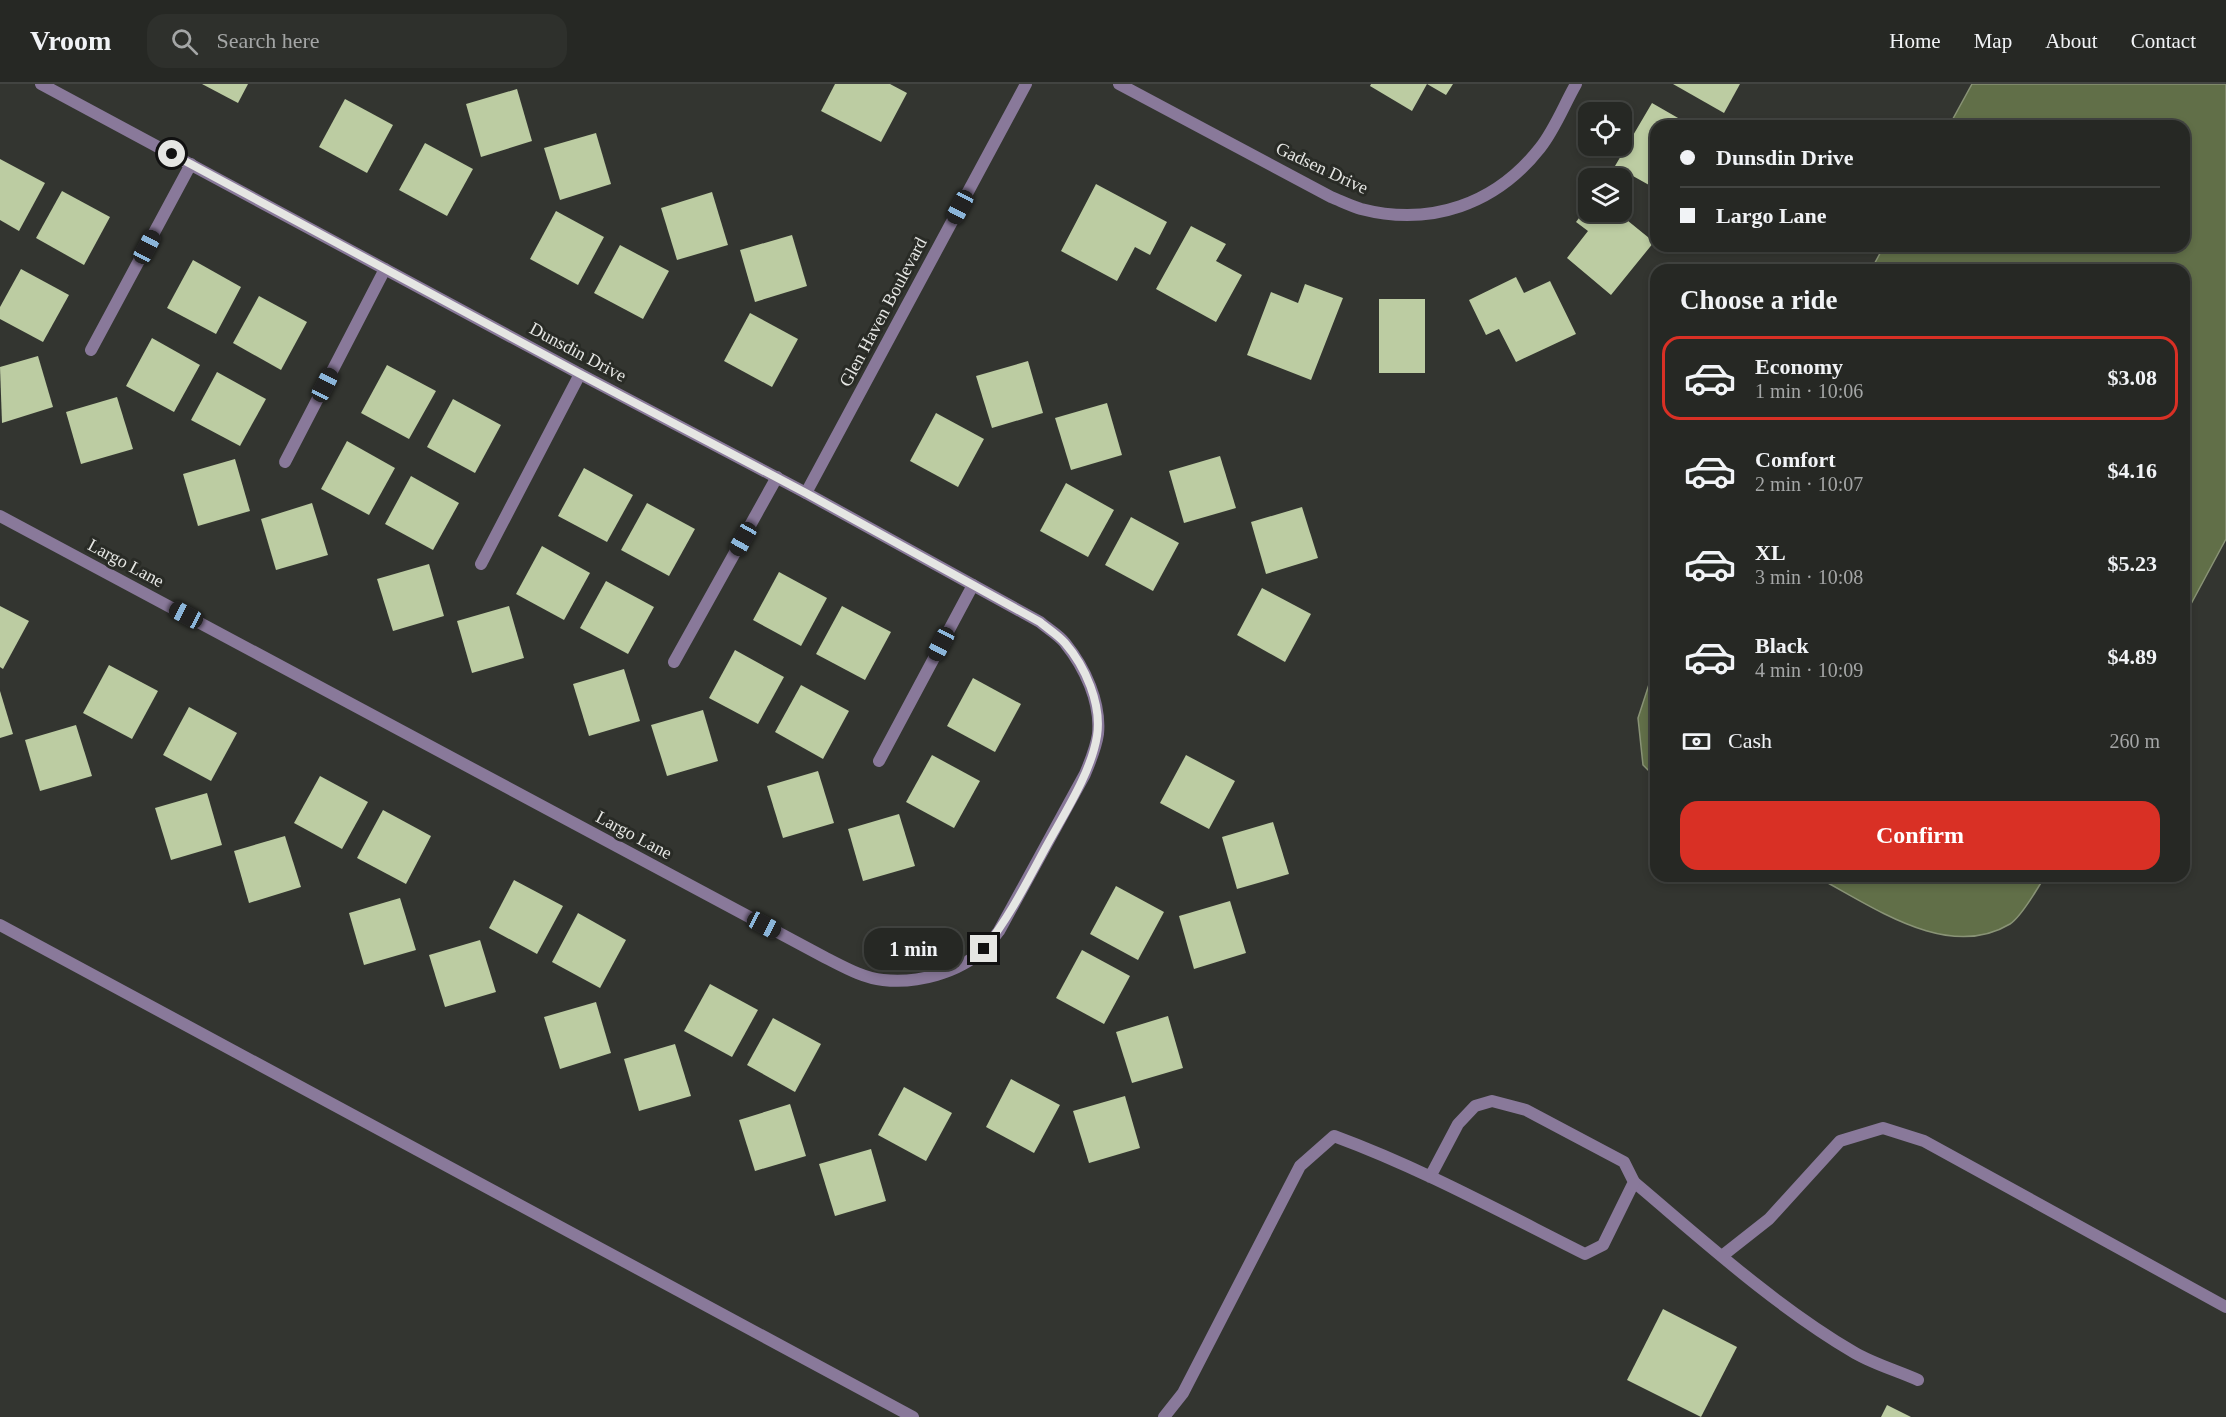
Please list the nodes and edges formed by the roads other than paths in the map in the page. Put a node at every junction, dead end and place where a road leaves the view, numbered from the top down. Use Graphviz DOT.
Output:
graph roads {
  1 [pos="41,84"];
  2 [pos="1026,84"];
  3 [pos="1119,84"];
  4 [pos="1576,84"];
  5 [pos="191,164"];
  6 [pos="385,269"];
  7 [pos="91,350"];
  8 [pos="580,374"];
  9 [pos="285,462"];
  10 [pos="777,477"];
  11 [pos="806,493"];
  12 [pos="0,516"];
  13 [pos="481,564"];
  14 [pos="973,585"];
  15 [pos="674,662"];
  16 [pos="1083,670"];
  17 [pos="879,761"];
  18 [pos="0,925"];
  19 [pos="1430,1177"];
  20 [pos="1634,1182"];
  21 [pos="1722,1256"];
  22 [pos="2226,1307"];
  23 [pos="1918,1380"];
  24 [pos="913,1417"];
  25 [pos="1164,1417"];
  1 -- 5 [label="street, Dunsdin Drive"];
  2 -- 11 [label="street, Glen Haven Boulevard"];
  3 -- 4 [label="street, Gadsen Drive"];
  5 -- 6 [label="street, Dunsdin Drive"];
  5 -- 7 [label="street"];
  6 -- 8 [label="street, Dunsdin Drive"];
  6 -- 9 [label="street"];
  8 -- 10 [label="street, Dunsdin Drive"];
  8 -- 13 [label="street"];
  10 -- 11 [label="street, Dunsdin Drive"];
  10 -- 15 [label="street"];
  11 -- 14 [label="street, Dunsdin Drive"];
  12 -- 16 [label="street, Largo Lane"];
  14 -- 16 [label="street, Dunsdin Drive"];
  14 -- 17 [label="street"];
  18 -- 24 [label="street"];
  19 -- 20 [label="street"];
  19 -- 20 [label="street"];
  19 -- 25 [label="street"];
  20 -- 21 [label="street"];
  21 -- 22 [label="street"];
  21 -- 23 [label="street"];
}
